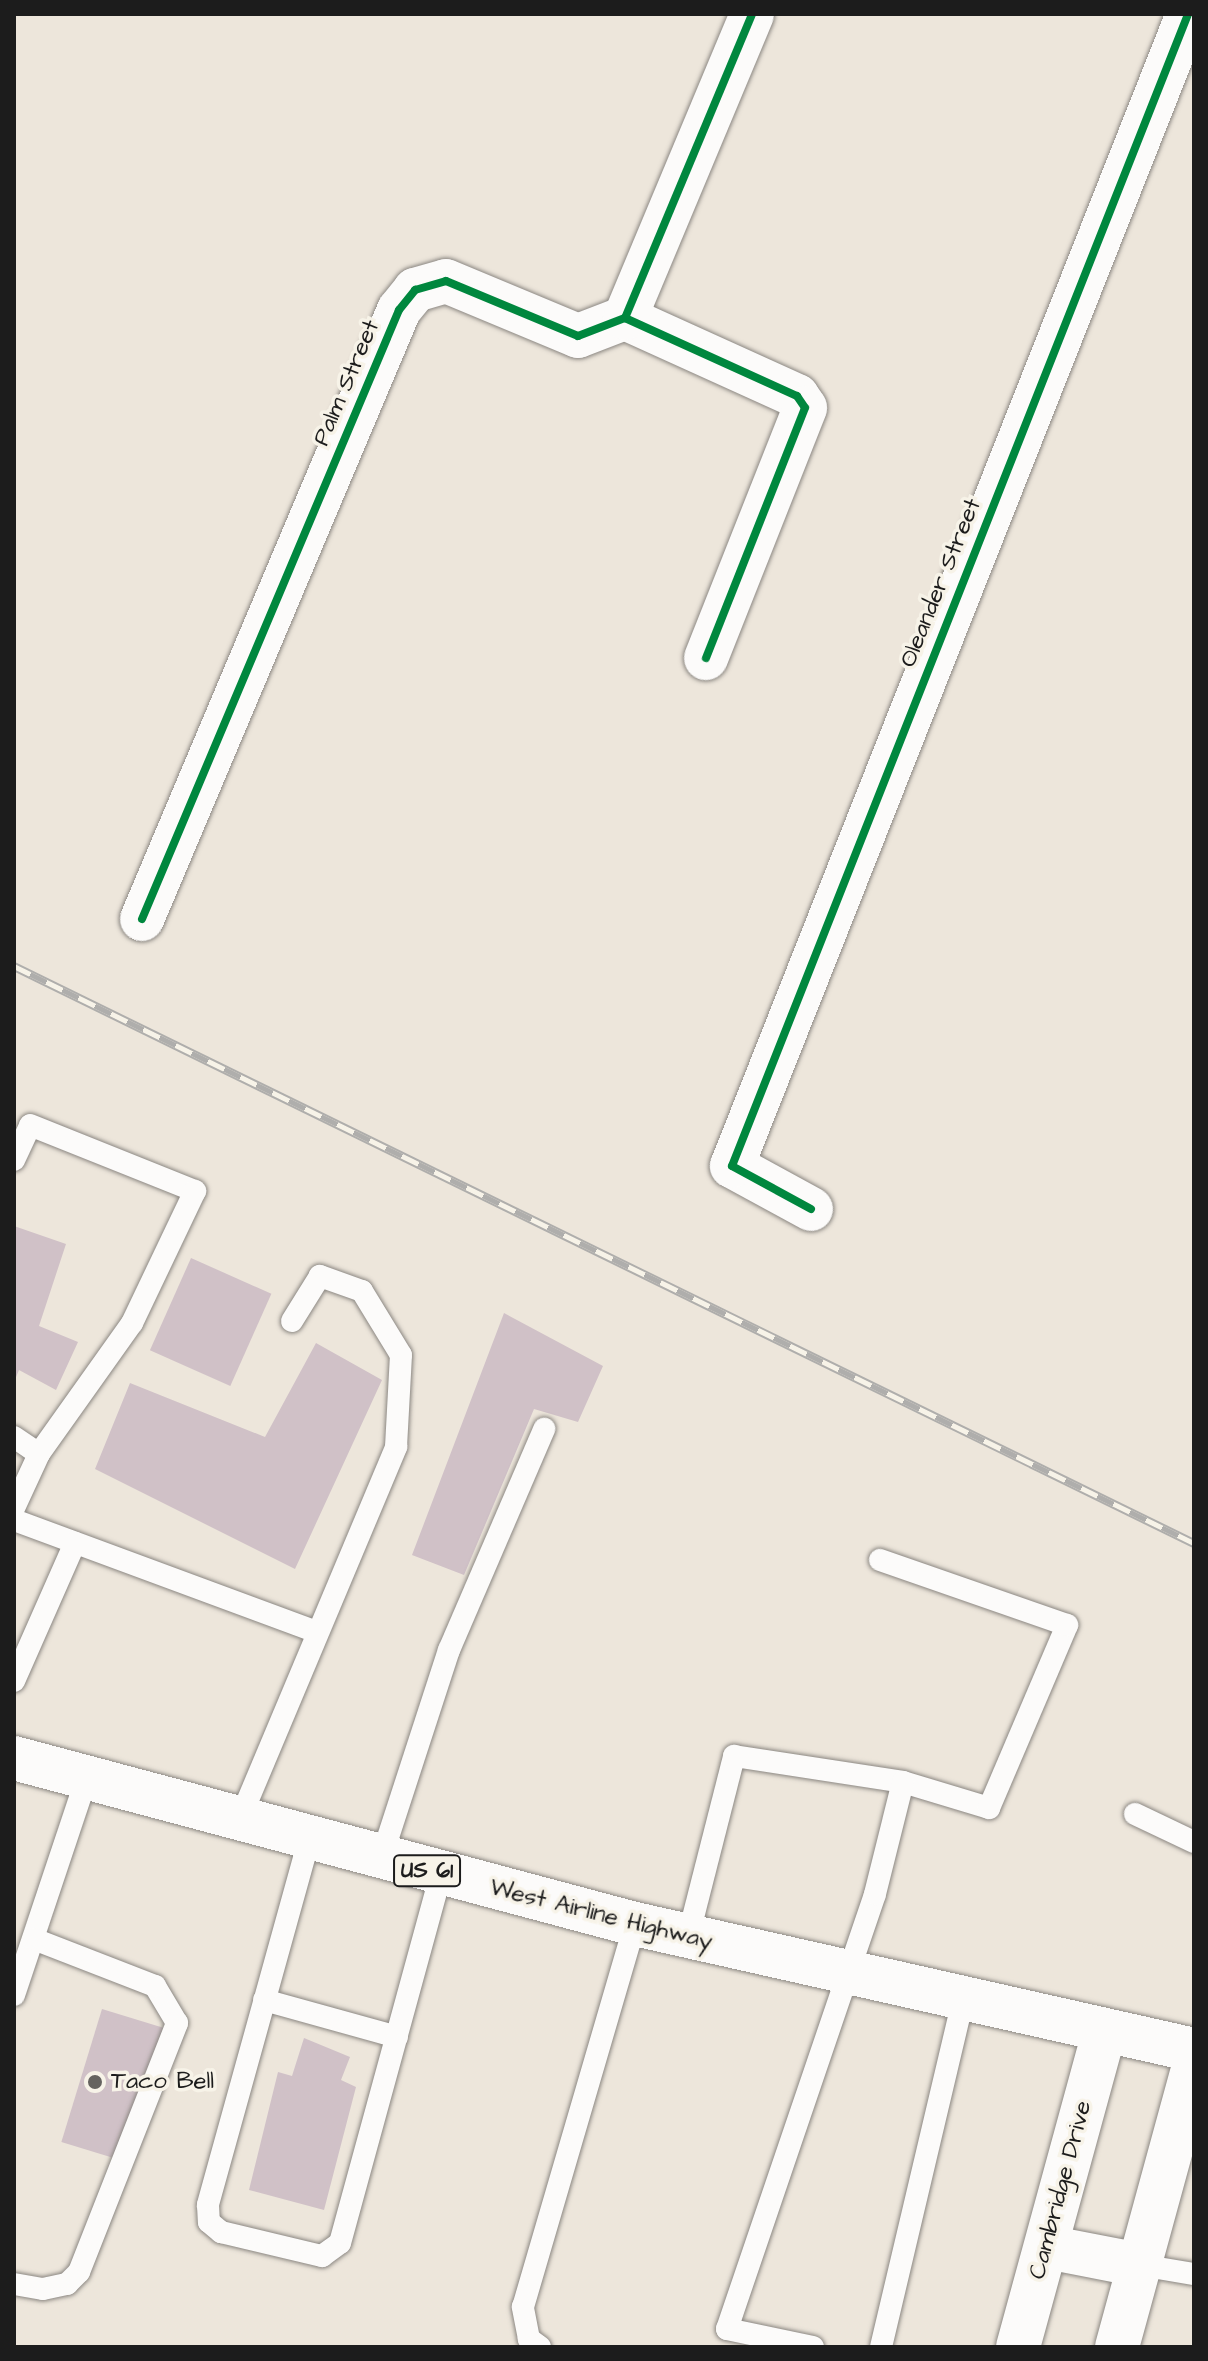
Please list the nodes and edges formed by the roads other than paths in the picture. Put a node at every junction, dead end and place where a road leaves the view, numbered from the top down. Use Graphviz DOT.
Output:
graph roads {
  1 [pos="752,14"];
  2 [pos="1188,14"];
  3 [pos="625,318"];
  4 [pos="706,658"];
  5 [pos="142,919"];
  6 [pos="14,1160"];
  7 [pos="811,1209"];
  8 [pos="292,1321"];
  9 [pos="544,1429"];
  10 [pos="14,1437"];
  11 [pos="39,1454"];
  12 [pos="14,1508"];
  13 [pos="14,1520"];
  14 [pos="75,1543"];
  15 [pos="880,1560"];
  16 [pos="314,1631"];
  17 [pos="14,1681"];
  18 [pos="14,1758"];
  19 [pos="87,1777"];
  20 [pos="903,1782"];
  21 [pos="1135,1814"];
  22 [pos="239,1821"];
  23 [pos="309,1840"];
  24 [pos="1194,1842"];
  25 [pos="381,1859"];
  26 [pos="441,1875"];
  27 [pos="635,1924"];
  28 [pos="688,1937"];
  29 [pos="34,1939"];
  30 [pos="843,1973"];
  31 [pos="14,1995"];
  32 [pos="264,2000"];
  33 [pos="963,2000"];
  34 [pos="1104,2032"];
  35 [pos="397,2037"];
  36 [pos="1194,2050"];
  37 [pos="1194,2066"];
  38 [pos="1047,2247"];
  39 [pos="1140,2265"];
  40 [pos="1194,2274"];
  41 [pos="14,2284"];
  42 [pos="540,2347"];
  43 [pos="813,2347"];
  44 [pos="881,2347"];
  45 [pos="1018,2347"];
  46 [pos="1117,2347"];
  1 -- 3 [label="main road"];
  2 -- 7 [label="main road, Oleander Street"];
  3 -- 4 [label="main road"];
  3 -- 5 [label="main road, Palm Street"];
  6 -- 11 [label="lane"];
  8 -- 16 [label="lane"];
  9 -- 25 [label="lane"];
  10 -- 11 [label="lane"];
  11 -- 12 [label="lane"];
  13 -- 14 [label="lane"];
  14 -- 16 [label="lane"];
  14 -- 17 [label="lane"];
  15 -- 20 [label="lane"];
  16 -- 22 [label="lane"];
  18 -- 19 [label="main road, West Airline Highway / US 61"];
  19 -- 22 [label="main road, West Airline Highway / US 61"];
  19 -- 29 [label="lane"];
  20 -- 28 [label="lane"];
  20 -- 30 [label="lane"];
  21 -- 24 [label="lane"];
  22 -- 23 [label="main road, West Airline Highway / US 61"];
  23 -- 25 [label="main road, West Airline Highway / US 61"];
  23 -- 32 [label="lane"];
  25 -- 26 [label="main road, West Airline Highway / US 61"];
  26 -- 27 [label="main road, West Airline Highway / US 61"];
  26 -- 35 [label="lane"];
  27 -- 28 [label="main road, West Airline Highway / US 61"];
  27 -- 42 [label="lane"];
  28 -- 30 [label="main road, West Airline Highway / US 61"];
  29 -- 31 [label="lane"];
  29 -- 41 [label="lane"];
  30 -- 33 [label="main road, West Airline Highway / US 61"];
  30 -- 43 [label="lane"];
  32 -- 35 [label="lane"];
  32 -- 35 [label="lane"];
  33 -- 34 [label="main road, West Airline Highway / US 61"];
  33 -- 44 [label="lane"];
  34 -- 36 [label="main road, West Airline Highway / US 61"];
  34 -- 38 [label="main road, Cambridge Drive"];
  37 -- 39 [label="main road"];
  38 -- 39 [label="main road"];
  38 -- 45 [label="main road, Cambridge Drive"];
  39 -- 40 [label="lane"];
  39 -- 46 [label="main road"];
}
